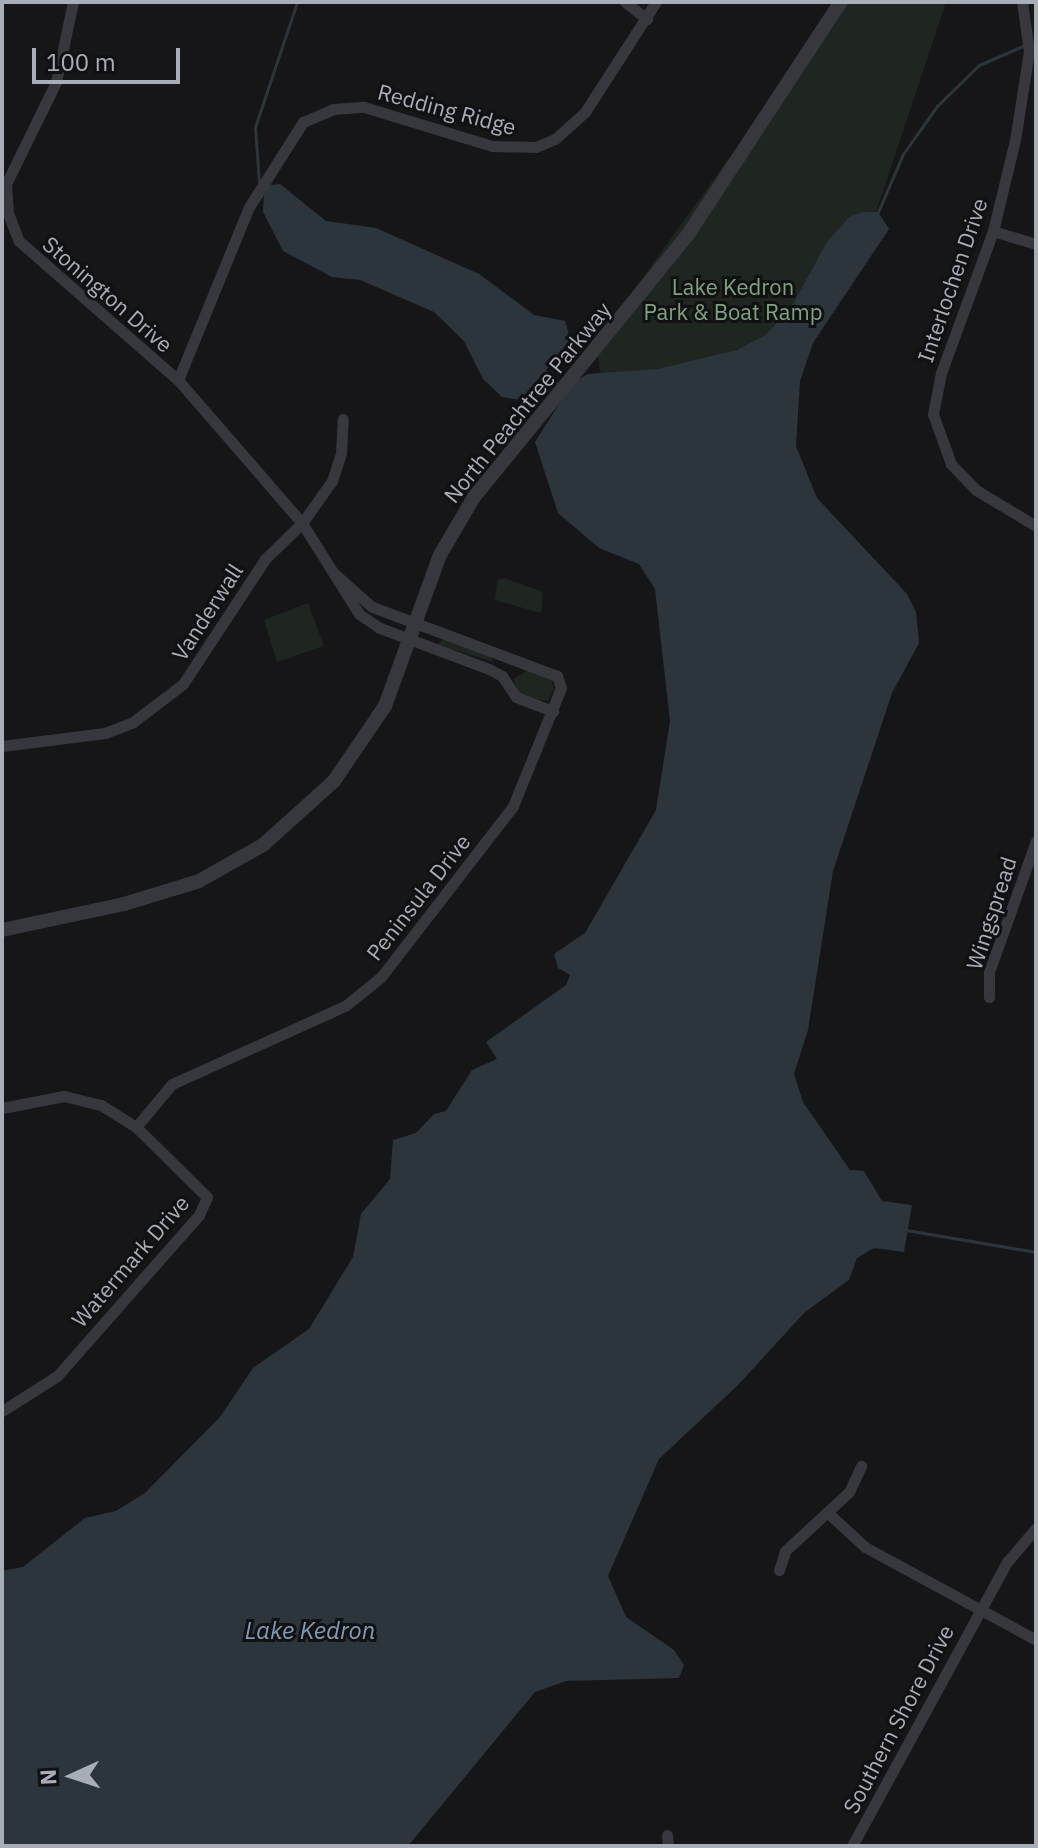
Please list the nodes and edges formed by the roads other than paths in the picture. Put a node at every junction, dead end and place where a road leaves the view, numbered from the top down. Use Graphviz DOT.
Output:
graph roads {
  1 [pos="73,2"];
  2 [pos="625,2"];
  3 [pos="656,2"];
  4 [pos="841,2"];
  5 [pos="1022,2"];
  6 [pos="647,19"];
  7 [pos="993,231"];
  8 [pos="1036,244"];
  9 [pos="178,380"];
  10 [pos="343,419"];
  11 [pos="302,523"];
  12 [pos="1036,526"];
  13 [pos="334,573"];
  14 [pos="415,623"];
  15 [pos="410,640"];
  16 [pos="505,657"];
  17 [pos="498,674"];
  18 [pos="553,711"];
  19 [pos="2,746"];
  20 [pos="1036,841"];
  21 [pos="2,930"];
  22 [pos="989,997"];
  23 [pos="2,1108"];
  24 [pos="136,1127"];
  25 [pos="2,1411"];
  26 [pos="861,1466"];
  27 [pos="827,1512"];
  28 [pos="1036,1528"];
  29 [pos="779,1570"];
  30 [pos="980,1610"];
  31 [pos="1036,1640"];
  32 [pos="852,1846"];
  1 -- 9 [label="street, Stonington Drive"];
  2 -- 6 [label="street"];
  3 -- 6 [label="street, Redding Ridge"];
  4 -- 14 [label="street, North Peachtree Parkway"];
  5 -- 7 [label="street, Interlochen Drive"];
  6 -- 9 [label="street, Redding Ridge"];
  7 -- 8 [label="street"];
  7 -- 12 [label="street, Interlochen Drive"];
  9 -- 11 [label="street, Stonington Drive"];
  10 -- 11 [label="street, Vanderwall"];
  11 -- 13 [label="street, Stonington Drive"];
  11 -- 19 [label="street, Vanderwall"];
  13 -- 14 [label="street, Stonington Drive"];
  13 -- 15 [label="street, Stonington Drive"];
  14 -- 15 [label="street, North Peachtree Parkway"];
  14 -- 16 [label="street, Peninsula Drive"];
  15 -- 17 [label="street"];
  15 -- 21 [label="street, North Peachtree Parkway"];
  16 -- 17 [label="street"];
  16 -- 18 [label="street, Peninsula Drive"];
  17 -- 18 [label="street"];
  18 -- 24 [label="street, Peninsula Drive"];
  20 -- 22 [label="street, Wingspread"];
  23 -- 24 [label="street, Watermark Drive"];
  24 -- 25 [label="street, Watermark Drive"];
  26 -- 27 [label="street"];
  27 -- 29 [label="street"];
  27 -- 30 [label="street"];
  28 -- 30 [label="street, Southern Shore Drive"];
  30 -- 31 [label="street"];
  30 -- 32 [label="street, Southern Shore Drive"];
}
